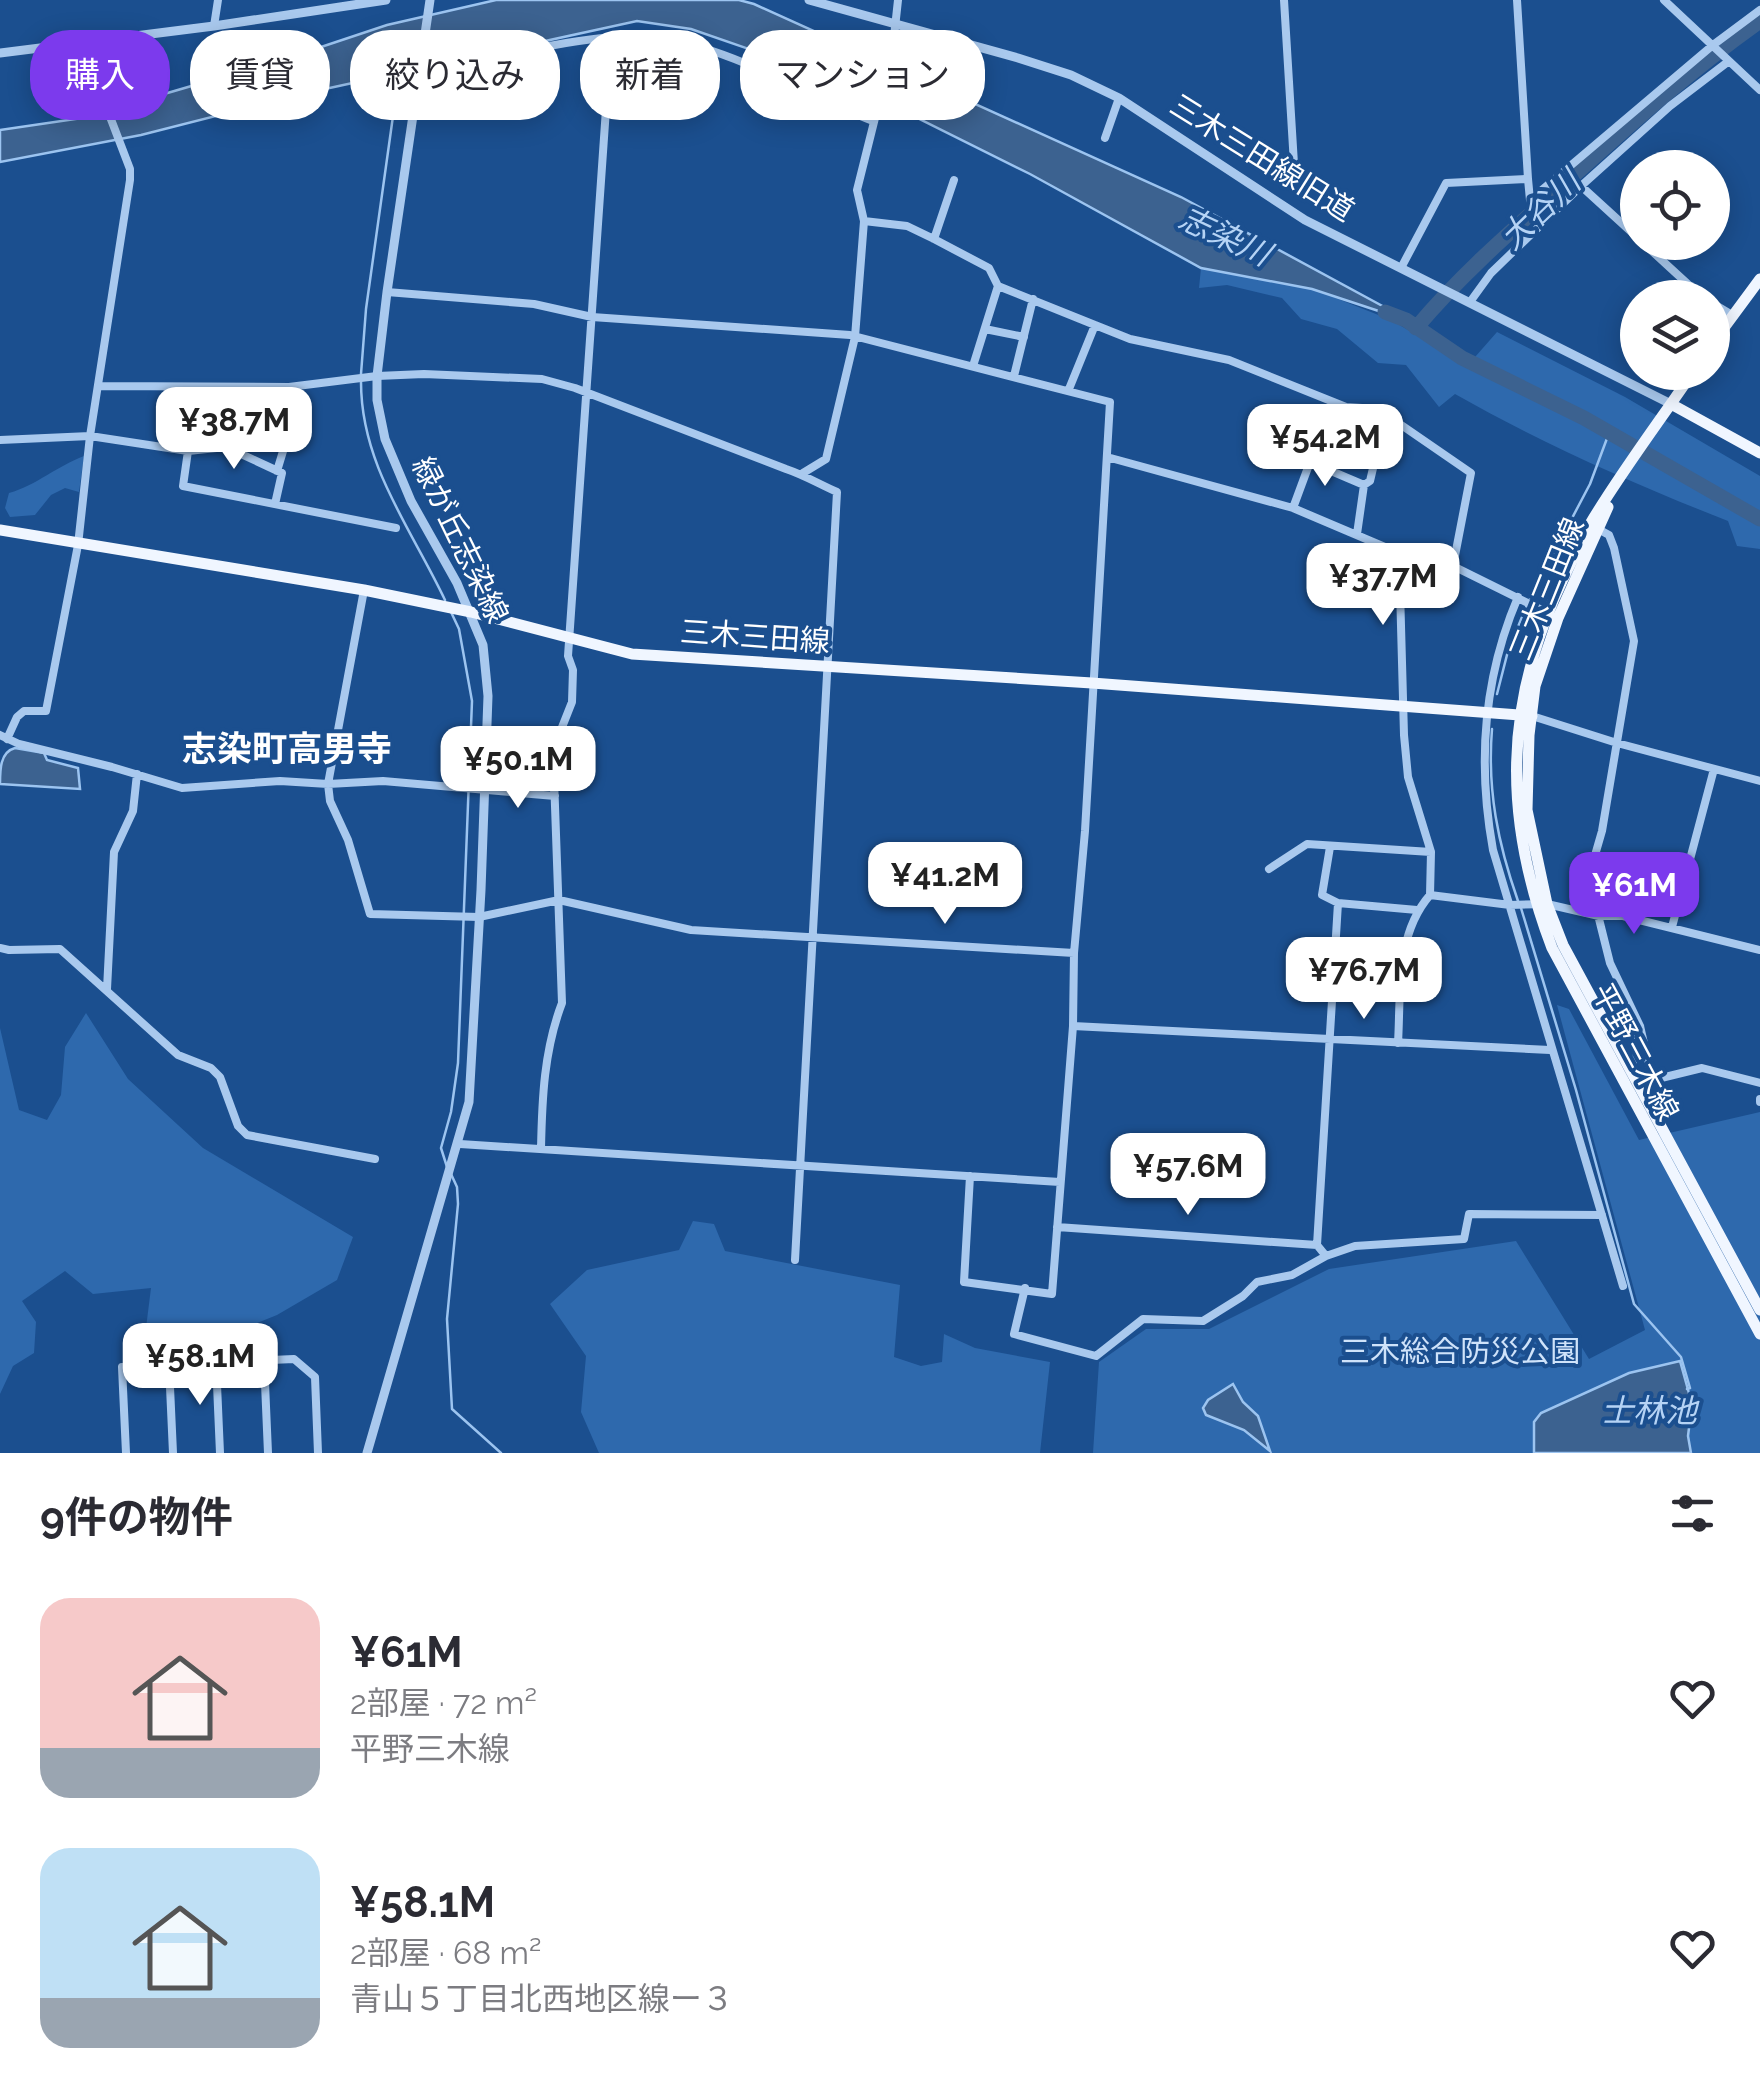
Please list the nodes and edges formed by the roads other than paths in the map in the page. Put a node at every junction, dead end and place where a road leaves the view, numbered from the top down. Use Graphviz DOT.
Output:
graph roads {
  1 [pos="218,0"];
  2 [pos="386,0"];
  3 [pos="430,0"];
  4 [pos="808,0"];
  5 [pos="898,0"];
  6 [pos="1284,0"];
  7 [pos="1517,0"];
  8 [pos="1664,0"];
  9 [pos="1760,10"];
  10 [pos="896,25"];
  11 [pos="214,26"];
  12 [pos="426,30"];
  13 [pos="170,31"];
  14 [pos="1712,45"];
  15 [pos="30,49"];
  16 [pos="0,53"];
  17 [pos="720,56"];
  18 [pos="1729,62"];
  19 [pos="1760,90"];
  20 [pos="1119,98"];
  21 [pos="110,120"];
  22 [pos="413,120"];
  23 [pos="606,120"];
  24 [pos="873,122"];
  25 [pos="1105,138"];
  26 [pos="1294,164"];
  27 [pos="1528,179"];
  28 [pos="954,180"];
  29 [pos="1581,186"];
  30 [pos="864,221"];
  31 [pos="1620,222"];
  32 [pos="934,239"];
  33 [pos="1662,260"];
  34 [pos="1402,268"];
  35 [pos="1760,279"];
  36 [pos="1683,280"];
  37 [pos="998,286"];
  38 [pos="388,292"];
  39 [pos="1033,299"];
  40 [pos="1470,302"];
  41 [pos="1732,316"];
  42 [pos="592,317"];
  43 [pos="1730,319"];
  44 [pos="1095,325"];
  45 [pos="984,329"];
  46 [pos="855,337"];
  47 [pos="1024,338"];
  48 [pos="972,366"];
  49 [pos="377,376"];
  50 [pos="1014,376"];
  51 [pos="98,386"];
  52 [pos="289,388"];
  53 [pos="1069,389"];
  54 [pos="1681,390"];
  55 [pos="588,394"];
  56 [pos="1671,404"];
  57 [pos="1386,413"];
  58 [pos="90,436"];
  59 [pos="0,440"];
  60 [pos="188,451"];
  61 [pos="1760,453"];
  62 [pos="1107,457"];
  63 [pos="277,471"];
  64 [pos="803,472"];
  65 [pos="1364,485"];
  66 [pos="275,504"];
  67 [pos="1293,508"];
  68 [pos="1594,527"];
  69 [pos="396,528"];
  70 [pos="0,530"];
  71 [pos="1357,534"];
  72 [pos="78,545"];
  73 [pos="1399,553"];
  74 [pos="1453,566"];
  75 [pos="364,590"];
  76 [pos="1520,598"];
  77 [pos="471,612"];
  78 [pos="1553,615"];
  79 [pos="570,639"];
  80 [pos="829,667"];
  81 [pos="1092,683"];
  82 [pos="1403,707"];
  83 [pos="1485,712"];
  84 [pos="1525,716"];
  85 [pos="4,737"];
  86 [pos="1617,743"];
  87 [pos="1714,769"];
  88 [pos="138,774"];
  89 [pos="1760,780"];
  90 [pos="328,784"];
  91 [pos="485,789"];
  92 [pos="555,796"];
  93 [pos="1330,847"];
  94 [pos="1430,852"];
  95 [pos="1269,870"];
  96 [pos="1430,895"];
  97 [pos="559,900"];
  98 [pos="1338,904"];
  99 [pos="1541,904"];
  100 [pos="1510,905"];
  101 [pos="1418,910"];
  102 [pos="1598,916"];
  103 [pos="480,917"];
  104 [pos="1672,927"];
  105 [pos="813,936"];
  106 [pos="0,948"];
  107 [pos="1760,950"];
  108 [pos="1074,954"];
  109 [pos="107,989"];
  110 [pos="1073,1026"];
  111 [pos="1640,1026"];
  112 [pos="1329,1039"];
  113 [pos="1398,1043"];
  114 [pos="1550,1050"];
  115 [pos="1629,1067"];
  116 [pos="1760,1083"];
  117 [pos="460,1144"];
  118 [pos="541,1149"];
  119 [pos="374,1159"];
  120 [pos="799,1165"];
  121 [pos="970,1176"];
  122 [pos="1060,1182"];
  123 [pos="1602,1215"];
  124 [pos="1057,1228"];
  125 [pos="1317,1245"];
  126 [pos="1326,1256"];
  127 [pos="794,1260"];
  128 [pos="1623,1286"];
  129 [pos="1025,1288"];
  130 [pos="1760,1310"];
  131 [pos="1760,1334"];
  132 [pos="264,1360"];
  133 [pos="216,1362"];
  134 [pos="169,1365"];
  135 [pos="126,1453"];
  136 [pos="173,1453"];
  137 [pos="220,1453"];
  138 [pos="268,1453"];
  139 [pos="318,1453"];
  140 [pos="367,1453"];
  1 -- 11 [label="street"];
  2 -- 11 [label="street"];
  3 -- 12 [label="street, 緑が丘志染線"];
  4 -- 10 [label="street, 三木三田線旧道"];
  5 -- 10 [label="street"];
  6 -- 26 [label="street"];
  7 -- 27 [label="street"];
  8 -- 14 [label="street"];
  9 -- 14 [label="street"];
  10 -- 20 [label="street, 三木三田線旧道"];
  10 -- 24 [label="street"];
  11 -- 13 [label="street"];
  14 -- 18 [label="street"];
  14 -- 27 [label="street"];
  15 -- 16 [label="street"];
  17 -- 24 [label="street"];
  18 -- 19 [label="street"];
  18 -- 29 [label="street"];
  20 -- 25 [label="street"];
  20 -- 34 [label="street, 三木三田線旧道"];
  21 -- 51 [label="street"];
  22 -- 38 [label="street, 緑が丘志染線"];
  23 -- 42 [label="street"];
  24 -- 30 [label="street"];
  27 -- 34 [label="street"];
  28 -- 32 [label="street"];
  29 -- 31 [label="street"];
  29 -- 40 [label="street"];
  30 -- 32 [label="street"];
  30 -- 46 [label="street"];
  32 -- 37 [label="street"];
  33 -- 36 [label="street"];
  34 -- 40 [label="street, 三木三田線旧道"];
  35 -- 41 [label="main road"];
  37 -- 39 [label="street"];
  37 -- 45 [label="street"];
  38 -- 42 [label="street"];
  38 -- 49 [label="street, 緑が丘志染線"];
  39 -- 44 [label="street"];
  39 -- 47 [label="street"];
  40 -- 56 [label="street, 三木三田線旧道"];
  41 -- 43 [label="main road"];
  42 -- 46 [label="street"];
  42 -- 55 [label="street"];
  44 -- 53 [label="street"];
  44 -- 57 [label="street"];
  45 -- 47 [label="street"];
  45 -- 48 [label="street"];
  46 -- 48 [label="street"];
  46 -- 64 [label="street"];
  47 -- 50 [label="street"];
  48 -- 50 [label="street"];
  49 -- 52 [label="street"];
  49 -- 55 [label="street"];
  49 -- 77 [label="street, 緑が丘志染線"];
  50 -- 53 [label="street"];
  51 -- 52 [label="street"];
  51 -- 58 [label="street"];
  52 -- 63 [label="street"];
  53 -- 62 [label="street"];
  54 -- 56 [label="main road, 三木三田線"];
  55 -- 64 [label="street"];
  55 -- 79 [label="street"];
  56 -- 61 [label="main road"];
  56 -- 68 [label="main road, 三木三田線"];
  57 -- 65 [label="street"];
  57 -- 74 [label="street"];
  58 -- 59 [label="street"];
  58 -- 60 [label="street"];
  58 -- 72 [label="street"];
  60 -- 63 [label="street"];
  60 -- 66 [label="street"];
  62 -- 67 [label="street"];
  62 -- 81 [label="street"];
  63 -- 66 [label="street"];
  64 -- 80 [label="street"];
  65 -- 67 [label="street"];
  65 -- 71 [label="street"];
  66 -- 69 [label="street"];
  67 -- 71 [label="street"];
  68 -- 78 [label="main road, 三木三田線"];
  68 -- 86 [label="street"];
  70 -- 72 [label="main road, 三木三田線"];
  71 -- 73 [label="street"];
  72 -- 75 [label="main road, 三木三田線"];
  72 -- 85 [label="street"];
  73 -- 74 [label="street"];
  73 -- 82 [label="street"];
  74 -- 76 [label="street"];
  75 -- 77 [label="main road, 三木三田線"];
  75 -- 90 [label="street"];
  76 -- 78 [label="street"];
  76 -- 83 [label="street"];
  77 -- 79 [label="main road, 三木三田線"];
  77 -- 91 [label="street, 緑が丘志染線"];
  78 -- 84 [label="main road, 三木三田線"];
  79 -- 80 [label="main road, 三木三田線"];
  79 -- 92 [label="street"];
  80 -- 81 [label="main road, 三木三田線"];
  80 -- 105 [label="street"];
  81 -- 82 [label="main road, 三木三田線"];
  81 -- 108 [label="street"];
  82 -- 83 [label="main road, 三木三田線"];
  82 -- 94 [label="street"];
  83 -- 84 [label="main road, 三木三田線"];
  83 -- 100 [label="street"];
  84 -- 86 [label="street"];
  84 -- 99 [label="main road, 平野三木線"];
  85 -- 88 [label="street"];
  86 -- 87 [label="street"];
  86 -- 102 [label="street"];
  87 -- 89 [label="street"];
  87 -- 104 [label="street"];
  88 -- 90 [label="street"];
  88 -- 109 [label="street"];
  90 -- 91 [label="street"];
  90 -- 103 [label="street"];
  91 -- 92 [label="street"];
  91 -- 103 [label="street, 緑が丘志染線"];
  92 -- 97 [label="street"];
  93 -- 94 [label="street"];
  93 -- 95 [label="street"];
  93 -- 98 [label="street"];
  94 -- 96 [label="street"];
  96 -- 100 [label="street"];
  96 -- 101 [label="street"];
  97 -- 103 [label="street"];
  97 -- 105 [label="street"];
  97 -- 118 [label="street"];
  98 -- 101 [label="street"];
  98 -- 112 [label="street"];
  99 -- 100 [label="street"];
  99 -- 102 [label="street"];
  99 -- 115 [label="main road, 平野三木線"];
  99 -- 131 [label="main road, 平野三木線"];
  100 -- 114 [label="street"];
  101 -- 113 [label="street"];
  102 -- 104 [label="street"];
  102 -- 111 [label="street"];
  103 -- 117 [label="street, 緑が丘志染線"];
  104 -- 107 [label="street"];
  105 -- 108 [label="street"];
  105 -- 120 [label="street"];
  106 -- 109 [label="street"];
  108 -- 110 [label="street"];
  109 -- 119 [label="street"];
  110 -- 112 [label="street"];
  110 -- 122 [label="street"];
  111 -- 115 [label="street"];
  111 -- 116 [label="street"];
  112 -- 113 [label="street"];
  112 -- 125 [label="street"];
  113 -- 114 [label="street"];
  114 -- 123 [label="street"];
  115 -- 130 [label="main road, 平野三木線"];
  117 -- 118 [label="street"];
  117 -- 140 [label="street, 緑が丘志染線"];
  118 -- 120 [label="street"];
  120 -- 121 [label="street"];
  120 -- 127 [label="street"];
  121 -- 122 [label="street"];
  121 -- 129 [label="street"];
  122 -- 124 [label="street"];
  123 -- 126 [label="street"];
  123 -- 128 [label="street"];
  124 -- 125 [label="street"];
  124 -- 129 [label="street"];
  125 -- 126 [label="street"];
  126 -- 129 [label="street"];
  132 -- 133 [label="street"];
  132 -- 138 [label="street"];
  132 -- 139 [label="street"];
  133 -- 134 [label="street"];
  133 -- 137 [label="street"];
  134 -- 135 [label="street"];
  134 -- 136 [label="street"];
}
